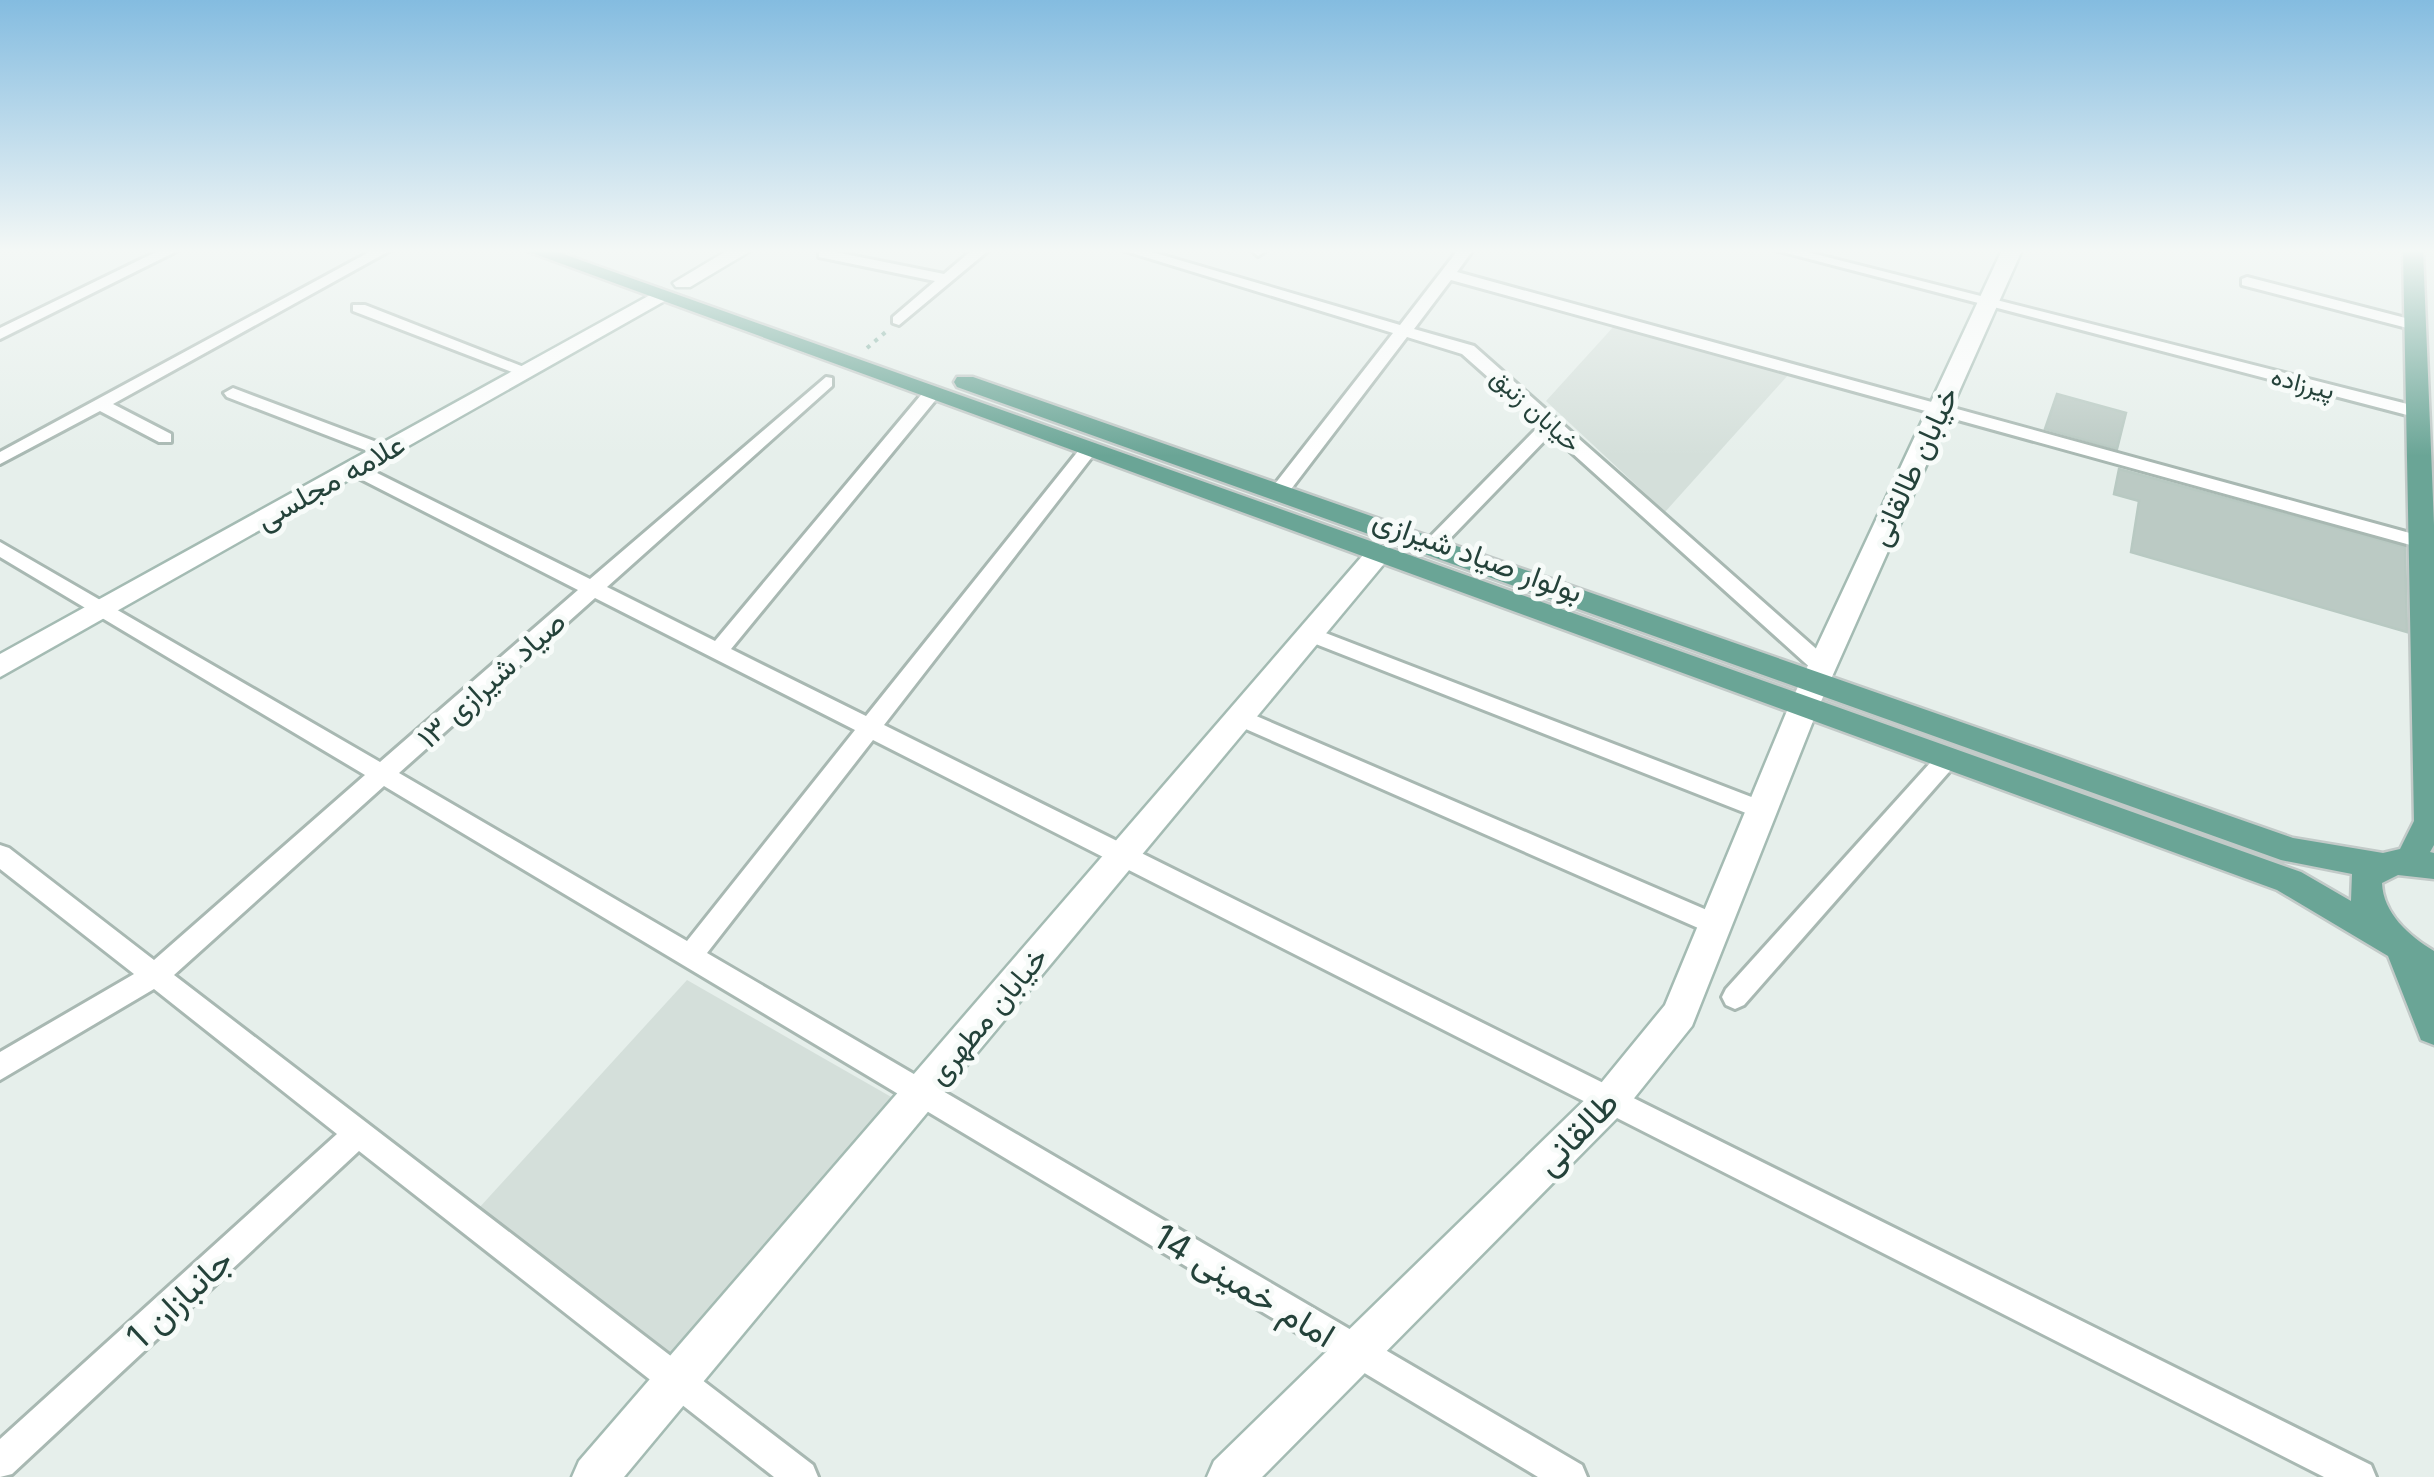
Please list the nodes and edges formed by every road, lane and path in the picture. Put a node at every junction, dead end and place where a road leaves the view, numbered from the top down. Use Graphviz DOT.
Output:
graph roads {
  1 [pos="31,319"];
  2 [pos="257,319"];
  3 [pos="388,319"];
  4 [pos="619,319"];
  5 [pos="747,319"];
  6 [pos="771,319"];
  7 [pos="1362,319"];
  8 [pos="1413,319"];
  9 [pos="1611,319"];
  10 [pos="1980,319"];
  11 [pos="2054,319"];
  12 [pos="2395,319"];
  13 [pos="2415,319"];
  14 [pos="899,320"];
  15 [pos="2415,324"];
  16 [pos="1403,331"];
  17 [pos="0,334"];
  18 [pos="868,348"];
  19 [pos="526,371"];
  20 [pos="826,382"];
  21 [pos="233,393"];
  22 [pos="932,393"];
  23 [pos="100,405"];
  24 [pos="1939,409"];
  25 [pos="2417,412"];
  26 [pos="1551,424"];
  27 [pos="165,438"];
  28 [pos="1089,449"];
  29 [pos="384,451"];
  30 [pos="0,459"];
  31 [pos="354,468"];
  32 [pos="1278,493"];
  33 [pos="2421,542"];
  34 [pos="1431,546"];
  35 [pos="0,548"];
  36 [pos="1379,553"];
  37 [pos="592,588"];
  38 [pos="103,609"];
  39 [pos="1310,634"];
  40 [pos="718,652"];
  41 [pos="0,667"];
  42 [pos="1813,685"];
  43 [pos="1240,717"];
  44 [pos="870,728"];
  45 [pos="1948,758"];
  46 [pos="385,773"];
  47 [pos="1759,809"];
  48 [pos="0,855"];
  49 [pos="1123,855"];
  50 [pos="2408,864"];
  51 [pos="1714,924"];
  52 [pos="2397,945"];
  53 [pos="690,956"];
  54 [pos="2434,969"];
  55 [pos="155,976"];
  56 [pos="1736,997"];
  57 [pos="2434,1029"];
  58 [pos="0,1067"];
  59 [pos="921,1094"];
  60 [pos="1610,1100"];
  61 [pos="357,1134"];
  62 [pos="1357,1352"];
  63 [pos="675,1382"];
  64 [pos="0,1462"];
  65 [pos="595,1477"];
  66 [pos="801,1477"];
  67 [pos="1230,1477"];
  68 [pos="1570,1477"];
  69 [pos="2360,1477"];
  1 -- 17 [label="street"];
  2 -- 23 [label="street"];
  3 -- 19 [label="street"];
  4 -- 19 [label="street, علامه مجلسی"];
  5 -- 22 [label="main road, بولوار صیاد شیرازی"];
  6 -- 18 [label="main road, بولوار صیاد شیرازی"];
  7 -- 16 [label="street, خیابان زنبق"];
  8 -- 16 [label="street"];
  9 -- 24 [label="street"];
  10 -- 24 [label="street, خیابان طالقانی"];
  11 -- 25 [label="street, پیرزاده"];
  12 -- 15 [label="street"];
  13 -- 15 [label="main road"];
  14 -- 18 [label="path"];
  15 -- 25 [label="main road"];
  16 -- 26 [label="street, خیابان زنبق"];
  16 -- 32 [label="street"];
  18 -- 32 [label="main road, بولوار صیاد شیرازی"];
  19 -- 29 [label="street, علامه مجلسی"];
  20 -- 37 [label="street, صیاد شیرازی ۱۳"];
  21 -- 29 [label="street"];
  22 -- 28 [label="main road, بولوار صیاد شیرازی"];
  22 -- 40 [label="street"];
  23 -- 27 [label="street"];
  23 -- 30 [label="street"];
  24 -- 33 [label="street"];
  24 -- 42 [label="street, خیابان طالقانی"];
  25 -- 33 [label="main road"];
  26 -- 34 [label="street"];
  26 -- 42 [label="street, خیابان زنبق"];
  28 -- 36 [label="main road, بولوار صیاد شیرازی"];
  28 -- 44 [label="street"];
  29 -- 31 [label="street, علامه مجلسی"];
  31 -- 37 [label="street"];
  31 -- 38 [label="street, علامه مجلسی"];
  32 -- 34 [label="main road, بولوار صیاد شیرازی"];
  33 -- 50 [label="main road"];
  34 -- 42 [label="main road, بولوار صیاد شیرازی"];
  35 -- 38 [label="street, امام خمینی 14"];
  36 -- 39 [label="street, خیابان مطهری"];
  36 -- 42 [label="main road, بولوار صیاد شیرازی"];
  37 -- 40 [label="street"];
  37 -- 46 [label="street, صیاد شیرازی ۱۳"];
  38 -- 41 [label="street, علامه مجلسی"];
  38 -- 46 [label="street, امام خمینی 14"];
  39 -- 43 [label="street, خیابان مطهری"];
  39 -- 47 [label="street"];
  40 -- 44 [label="street"];
  42 -- 45 [label="main road, بولوار صیاد شیرازی"];
  42 -- 47 [label="street, طالقانی"];
  42 -- 50 [label="main road, بولوار صیاد شیرازی"];
  43 -- 49 [label="street, خیابان مطهری"];
  43 -- 51 [label="street"];
  44 -- 49 [label="street"];
  44 -- 53 [label="street"];
  45 -- 52 [label="main road, بولوار صیاد شیرازی"];
  45 -- 56 [label="street"];
  46 -- 53 [label="street, امام خمینی 14"];
  46 -- 55 [label="street, صیاد شیرازی ۱۳"];
  47 -- 51 [label="street, طالقانی"];
  48 -- 55 [label="street"];
  49 -- 59 [label="street, خیابان مطهری"];
  49 -- 60 [label="street"];
  50 -- 52 [label="main road"];
  51 -- 60 [label="street, طالقانی"];
  52 -- 54 [label="main road, بولوار صیاد شیرازی"];
  52 -- 57 [label="main road"];
  53 -- 59 [label="street, امام خمینی 14"];
  55 -- 58 [label="street, صیاد شیرازی ۱۳"];
  55 -- 61 [label="street"];
  59 -- 62 [label="street, امام خمینی 14"];
  59 -- 63 [label="street, خیابان مطهری"];
  60 -- 62 [label="street, طالقانی"];
  60 -- 69 [label="street"];
  61 -- 63 [label="street"];
  61 -- 64 [label="street, جانبازان 1"];
  62 -- 67 [label="street, طالقانی"];
  62 -- 68 [label="street, امام خمینی 14"];
  63 -- 65 [label="street, خیابان مطهری"];
  63 -- 66 [label="street"];
}
